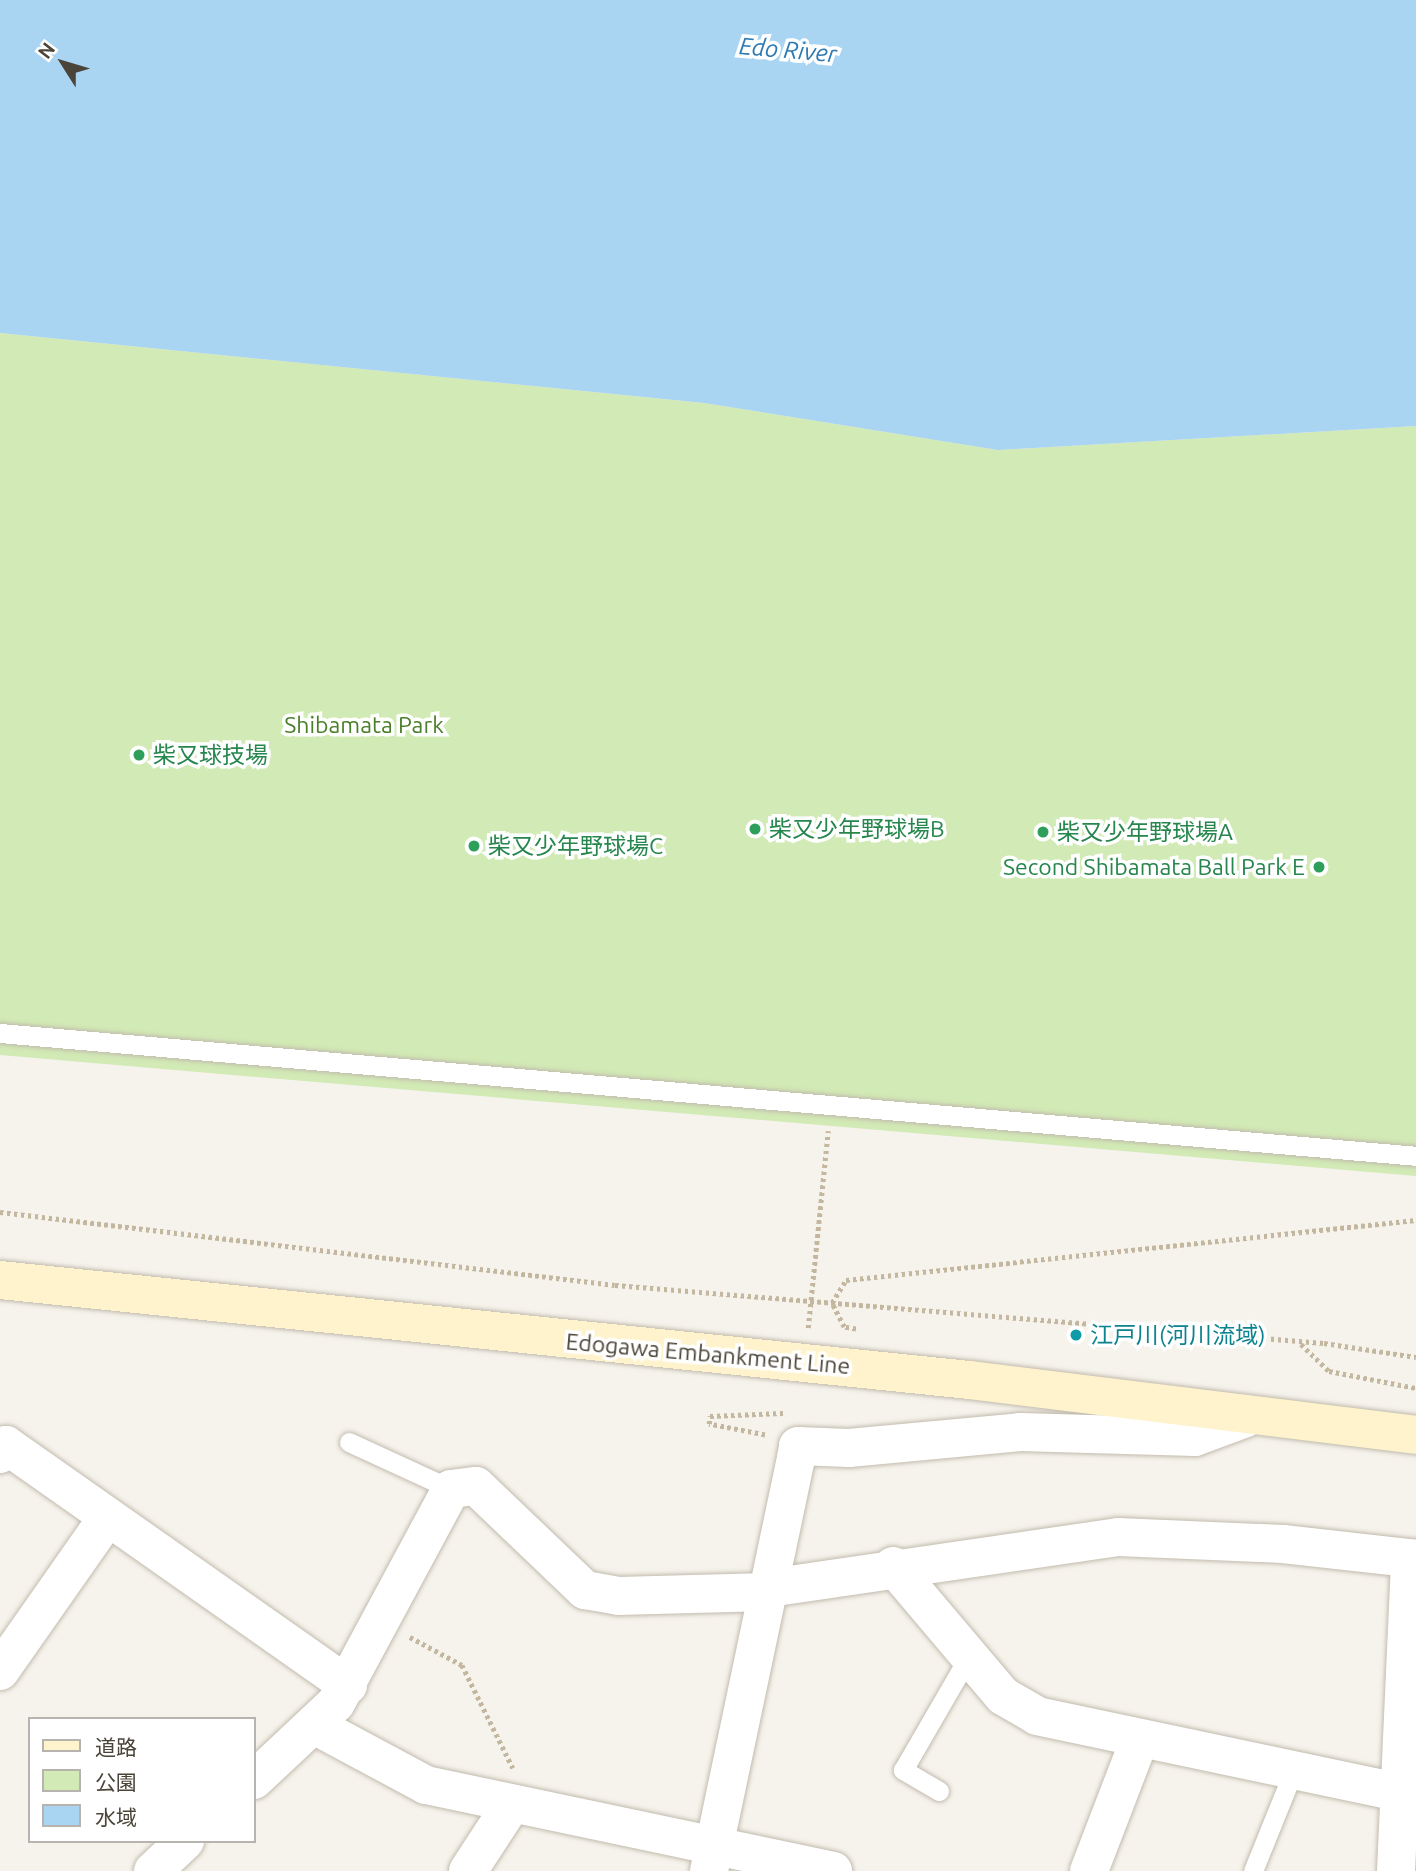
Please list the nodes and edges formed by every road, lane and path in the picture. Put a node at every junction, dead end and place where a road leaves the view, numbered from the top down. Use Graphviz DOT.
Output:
graph roads {
  1 [pos="0,1033"];
  2 [pos="826,1149"];
  3 [pos="1416,1156"];
  4 [pos="0,1212"];
  5 [pos="1416,1220"];
  6 [pos="0,1280"];
  7 [pos="811,1301"];
  8 [pos="832,1303"];
  9 [pos="809,1318"];
  10 [pos="1301,1343"];
  11 [pos="1416,1357"];
  12 [pos="1416,1388"];
  13 [pos="1246,1418"];
  14 [pos="1416,1436"];
  15 [pos="349,1442"];
  16 [pos="0,1454"];
  17 [pos="451,1489"];
  18 [pos="107,1517"];
  19 [pos="1413,1558"];
  20 [pos="893,1566"];
  21 [pos="768,1590"];
  22 [pos="382,1622"];
  23 [pos="969,1656"];
  24 [pos="0,1671"];
  25 [pos="348,1685"];
  26 [pos="314,1725"];
  27 [pos="1140,1738"];
  28 [pos="1293,1772"];
  29 [pos="256,1778"];
  30 [pos="939,1791"];
  31 [pos="1398,1792"];
  32 [pos="522,1807"];
  33 [pos="184,1843"];
  34 [pos="712,1859"];
  35 [pos="153,1871"];
  36 [pos="468,1871"];
  37 [pos="833,1871"];
  38 [pos="1088,1871"];
  39 [pos="1253,1871"];
  40 [pos="1396,1871"];
  1 -- 3 [label="lane"];
  2 -- 7 [label="path"];
  4 -- 7 [label="path"];
  5 -- 8 [label="path"];
  6 -- 13 [label="main road, Edogawa Embankment Line"];
  7 -- 8 [label="path"];
  7 -- 9 [label="path"];
  8 -- 10 [label="path"];
  10 -- 11 [label="path"];
  10 -- 12 [label="path"];
  13 -- 14 [label="main road, Edogawa Embankment Line"];
  13 -- 21 [label="street"];
  15 -- 17 [label="lane"];
  16 -- 18 [label="street"];
  17 -- 21 [label="street"];
  17 -- 22 [label="street"];
  18 -- 24 [label="street"];
  18 -- 25 [label="street"];
  19 -- 20 [label="street"];
  19 -- 31 [label="street"];
  20 -- 21 [label="street"];
  20 -- 23 [label="street"];
  21 -- 34 [label="street"];
  22 -- 25 [label="street"];
  22 -- 32 [label="path"];
  23 -- 27 [label="street"];
  23 -- 30 [label="lane"];
  25 -- 26 [label="street"];
  26 -- 29 [label="street"];
  26 -- 32 [label="street"];
  27 -- 28 [label="street"];
  27 -- 38 [label="street"];
  28 -- 31 [label="street"];
  28 -- 39 [label="lane"];
  31 -- 40 [label="street"];
  32 -- 34 [label="street"];
  32 -- 36 [label="street"];
  33 -- 35 [label="street"];
  34 -- 37 [label="street"];
}
